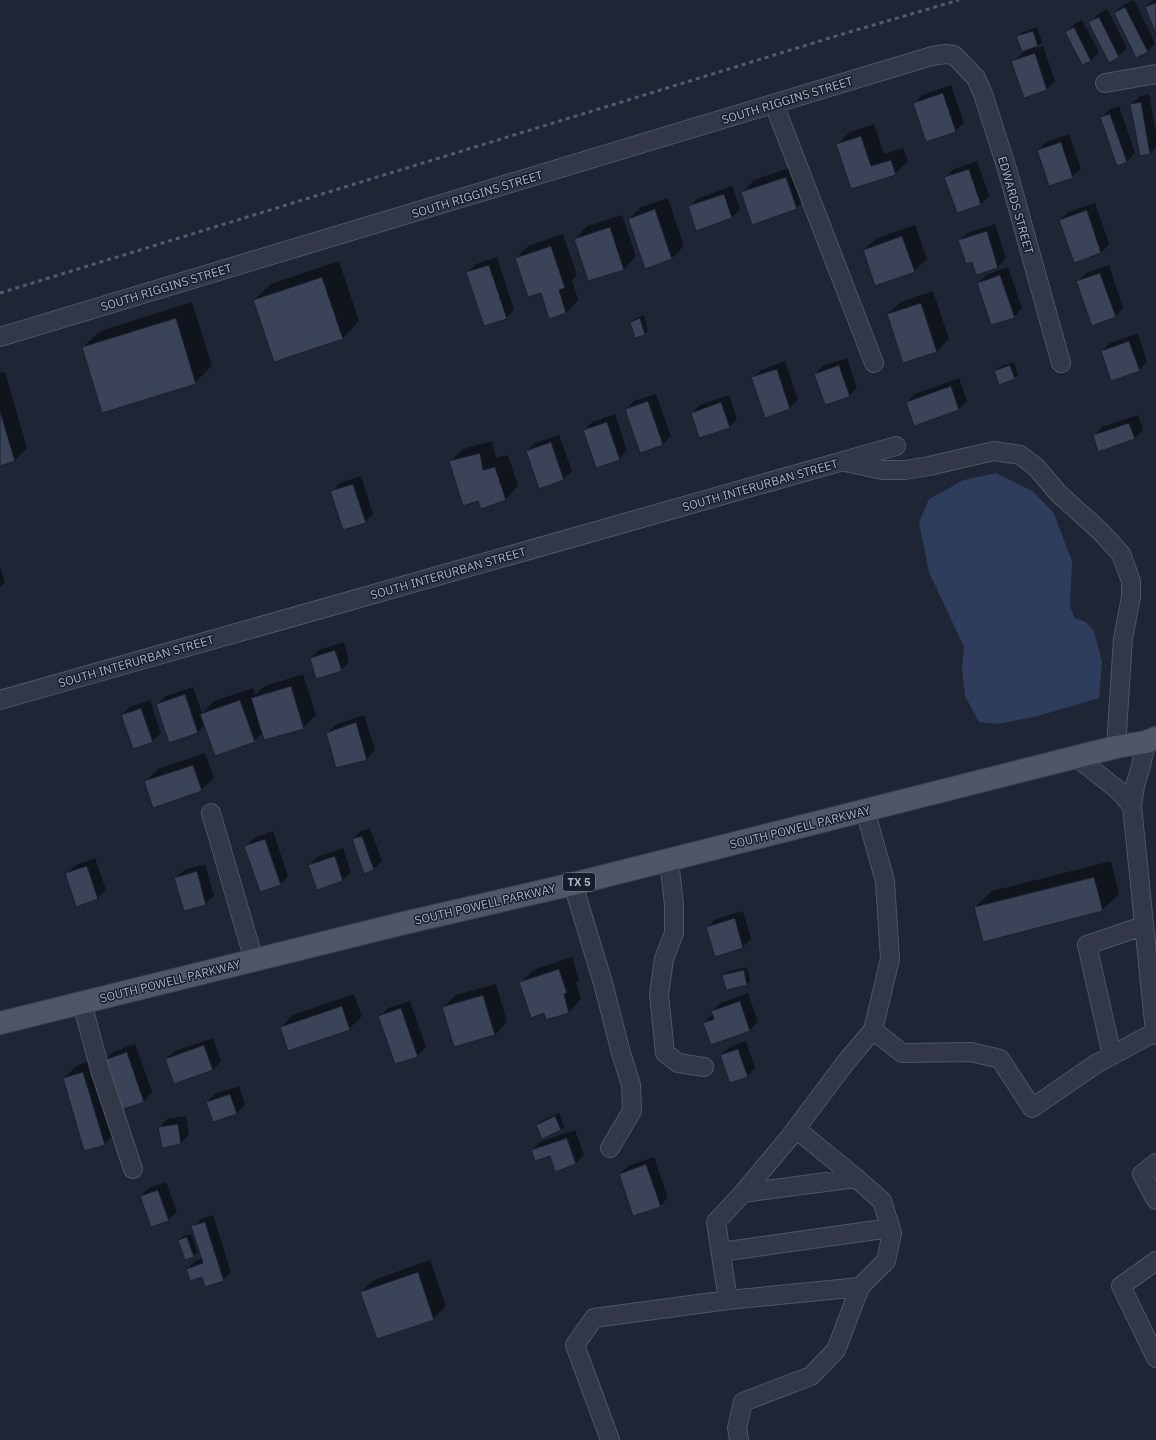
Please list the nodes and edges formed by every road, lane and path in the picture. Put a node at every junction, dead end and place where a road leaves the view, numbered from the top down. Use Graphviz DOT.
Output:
graph roads {
  1 [pos="954,55"];
  2 [pos="1156,74"];
  3 [pos="1105,83"];
  4 [pos="774,104"];
  5 [pos="0,337"];
  6 [pos="874,363"];
  7 [pos="1061,363"];
  8 [pos="896,446"];
  9 [pos="843,461"];
  10 [pos="0,700"];
  11 [pos="1151,740"];
  12 [pos="1116,747"];
  13 [pos="1076,757"];
  14 [pos="1132,806"];
  15 [pos="865,810"];
  16 [pos="211,813"];
  17 [pos="669,860"];
  18 [pos="573,884"];
  19 [pos="1143,926"];
  20 [pos="254,960"];
  21 [pos="82,1003"];
  22 [pos="0,1023"];
  23 [pos="873,1030"];
  24 [pos="1155,1034"];
  25 [pos="1112,1055"];
  26 [pos="704,1067"];
  27 [pos="796,1129"];
  28 [pos="610,1148"];
  29 [pos="1156,1163"];
  30 [pos="133,1169"];
  31 [pos="856,1178"];
  32 [pos="743,1193"];
  33 [pos="1156,1200"];
  34 [pos="890,1228"];
  35 [pos="721,1252"];
  36 [pos="1156,1261"];
  37 [pos="860,1287"];
  38 [pos="728,1300"];
  39 [pos="1156,1358"];
  40 [pos="610,1440"];
  41 [pos="739,1440"];
  1 -- 4 [label="street, SOUTH RIGGINS STREET"];
  1 -- 7 [label="street, EDWARDS STREET"];
  2 -- 3 [label="street"];
  4 -- 5 [label="street, SOUTH RIGGINS STREET"];
  4 -- 6 [label="street"];
  8 -- 9 [label="street, SOUTH INTERURBAN STREET"];
  9 -- 10 [label="street, SOUTH INTERURBAN STREET"];
  9 -- 12 [label="street"];
  11 -- 12 [label="main road, SOUTH POWELL PARKWAY / TX 5"];
  11 -- 14 [label="street"];
  12 -- 13 [label="main road, SOUTH POWELL PARKWAY / TX 5"];
  13 -- 14 [label="street"];
  13 -- 15 [label="main road, SOUTH POWELL PARKWAY / TX 5"];
  14 -- 19 [label="street"];
  15 -- 17 [label="main road, SOUTH POWELL PARKWAY / TX 5"];
  15 -- 23 [label="street"];
  16 -- 20 [label="street"];
  17 -- 18 [label="main road, SOUTH POWELL PARKWAY / TX 5"];
  17 -- 26 [label="street"];
  18 -- 20 [label="main road, SOUTH POWELL PARKWAY / TX 5"];
  18 -- 28 [label="street"];
  19 -- 24 [label="street"];
  19 -- 25 [label="street"];
  20 -- 21 [label="main road, SOUTH POWELL PARKWAY / TX 5"];
  21 -- 22 [label="main road, SOUTH POWELL PARKWAY / TX 5"];
  21 -- 30 [label="street"];
  23 -- 25 [label="street"];
  23 -- 27 [label="street"];
  24 -- 25 [label="street"];
  27 -- 31 [label="street"];
  27 -- 32 [label="street"];
  29 -- 33 [label="street"];
  31 -- 32 [label="street"];
  31 -- 34 [label="street"];
  32 -- 35 [label="street"];
  34 -- 35 [label="street"];
  34 -- 37 [label="street"];
  35 -- 38 [label="street"];
  36 -- 39 [label="street"];
  37 -- 38 [label="street"];
  37 -- 41 [label="street"];
  38 -- 40 [label="street"];
}
